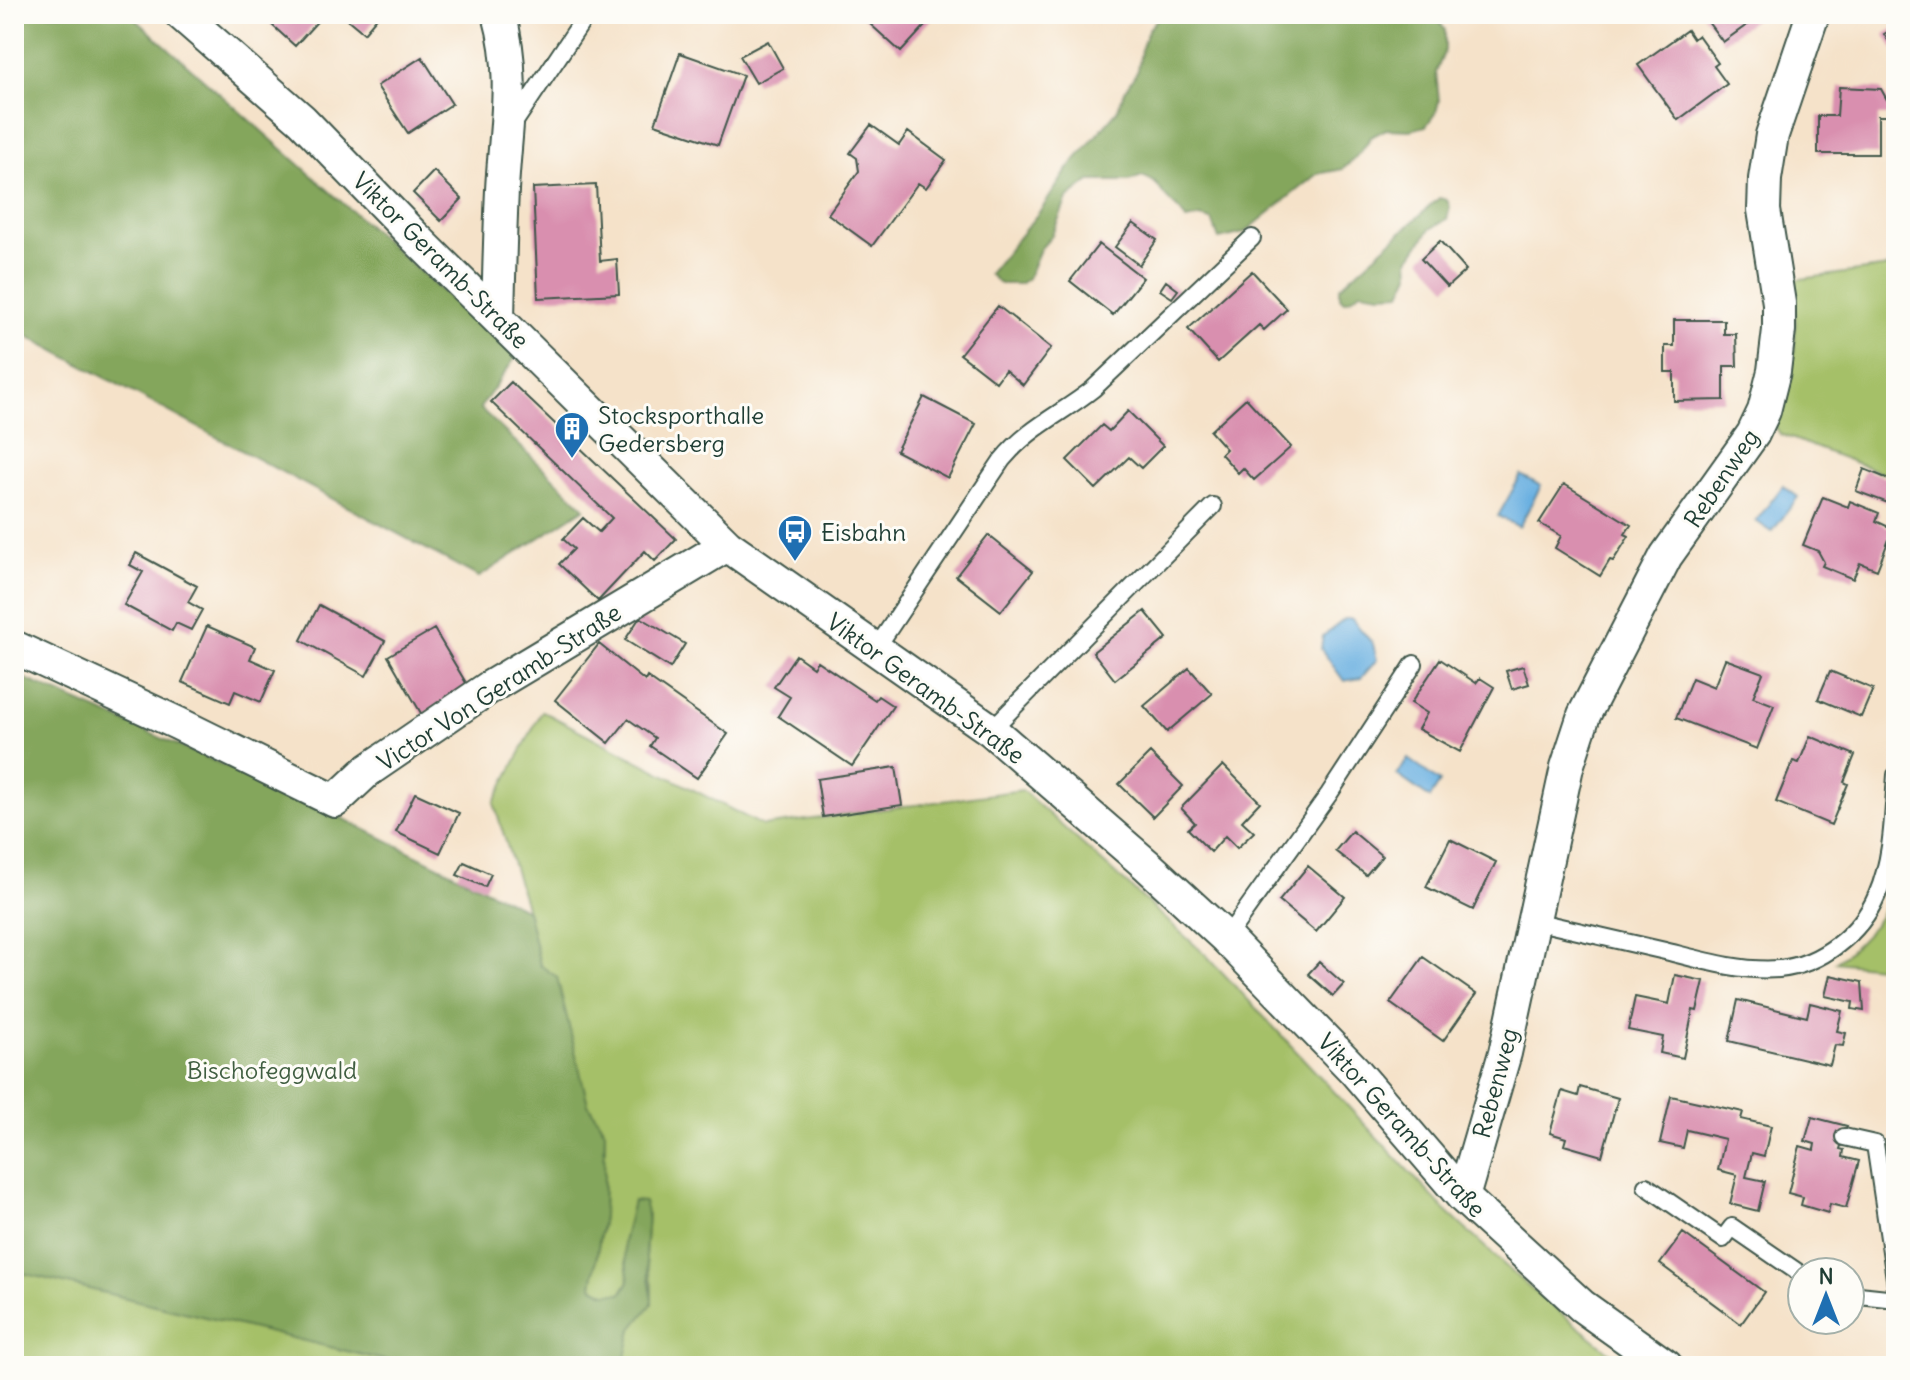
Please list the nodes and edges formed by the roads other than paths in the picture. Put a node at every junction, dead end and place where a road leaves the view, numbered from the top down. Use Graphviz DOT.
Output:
graph roads {
  1 [pos="181,14"];
  2 [pos="499,14"];
  3 [pos="587,14"];
  4 [pos="1813,14"];
  5 [pos="508,131"];
  6 [pos="1252,238"];
  7 [pos="498,319"];
  8 [pos="1213,506"];
  9 [pos="727,545"];
  10 [pos="14,647"];
  11 [pos="875,650"];
  12 [pos="1414,664"];
  13 [pos="991,730"];
  14 [pos="1896,775"];
  15 [pos="1534,921"];
  16 [pos="1226,938"];
  17 [pos="1844,1137"];
  18 [pos="1646,1186"];
  19 [pos="1463,1197"];
  20 [pos="1786,1264"];
  21 [pos="1896,1285"];
  22 [pos="1866,1296"];
  23 [pos="1896,1299"];
  24 [pos="1666,1366"];
  1 -- 7 [label="street, Viktor Geramb-Straße"];
  2 -- 5 [label="street"];
  3 -- 5 [label="lane"];
  4 -- 15 [label="street, Rebenweg"];
  5 -- 7 [label="street"];
  6 -- 11 [label="lane"];
  7 -- 9 [label="street, Viktor Geramb-Straße"];
  8 -- 13 [label="lane"];
  9 -- 10 [label="street, Victor Von Geramb-Straße"];
  9 -- 11 [label="street, Viktor Geramb-Straße"];
  11 -- 13 [label="street, Viktor Geramb-Straße"];
  12 -- 16 [label="lane"];
  13 -- 16 [label="street, Viktor Geramb-Straße"];
  14 -- 15 [label="lane"];
  15 -- 19 [label="street, Rebenweg"];
  16 -- 19 [label="street, Viktor Geramb-Straße"];
  17 -- 21 [label="lane"];
  18 -- 20 [label="lane"];
  19 -- 24 [label="street, Viktor Geramb-Straße"];
  22 -- 23 [label="lane"];
}
